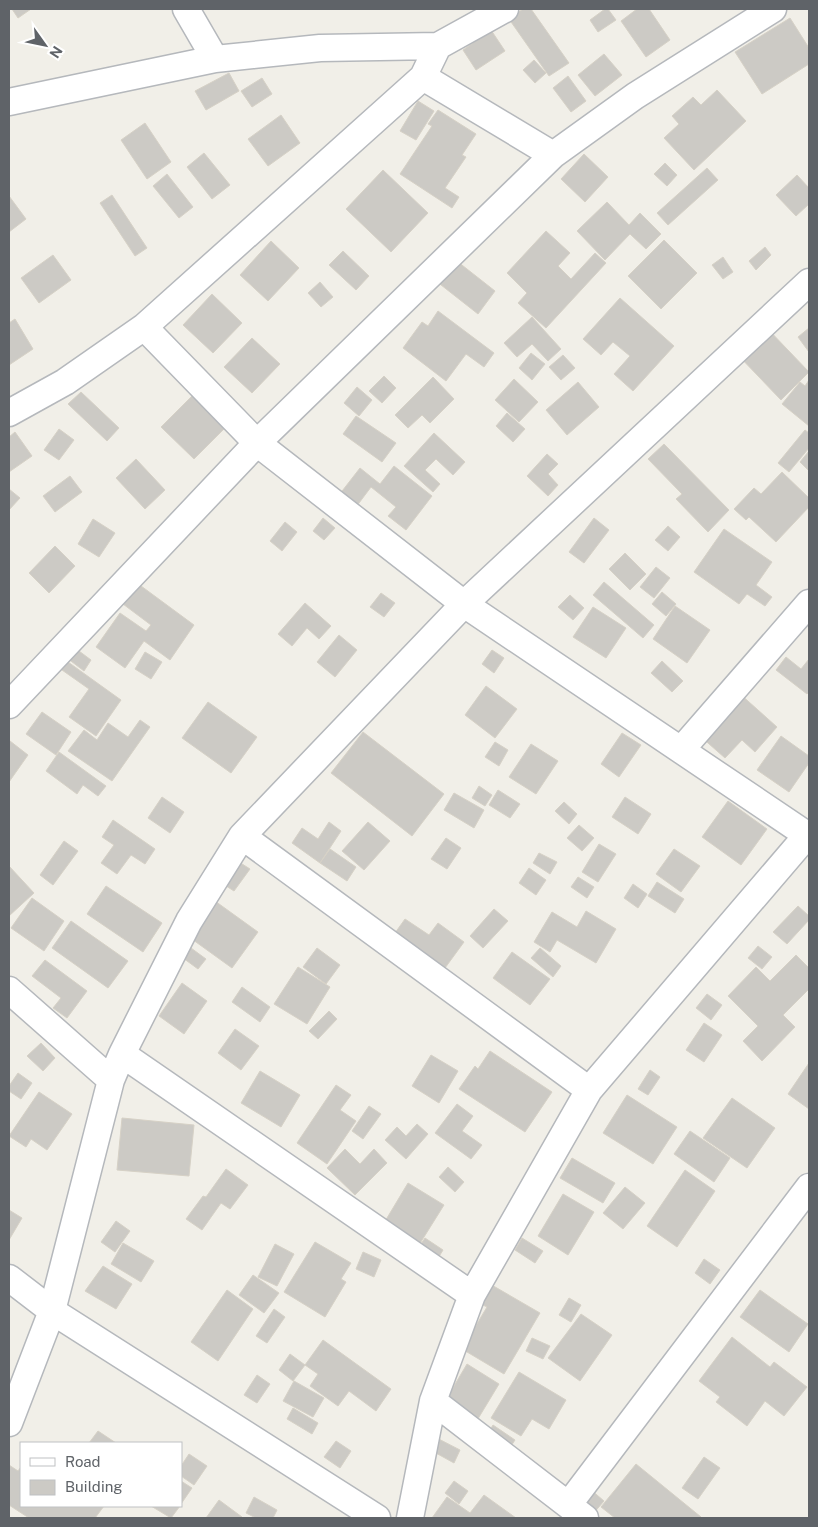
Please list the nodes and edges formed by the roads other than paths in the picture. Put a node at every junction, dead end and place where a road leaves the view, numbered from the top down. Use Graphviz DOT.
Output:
graph roads {
  1 [pos="186,9"];
  2 [pos="505,9"];
  3 [pos="773,9"];
  4 [pos="438,46"];
  5 [pos="215,59"];
  6 [pos="423,76"];
  7 [pos="9,102"];
  8 [pos="553,155"];
  9 [pos="809,282"];
  10 [pos="144,327"];
  11 [pos="9,413"];
  12 [pos="257,443"];
  13 [pos="809,603"];
  14 [pos="464,604"];
  15 [pos="9,705"];
  16 [pos="681,750"];
  17 [pos="808,834"];
  18 [pos="242,836"];
  19 [pos="9,990"];
  20 [pos="122,1054"];
  21 [pos="111,1080"];
  22 [pos="588,1090"];
  23 [pos="809,1187"];
  24 [pos="9,1278"];
  25 [pos="472,1295"];
  26 [pos="52,1311"];
  27 [pos="433,1401"];
  28 [pos="9,1423"];
  29 [pos="577,1511"];
  30 [pos="377,1518"];
  31 [pos="410,1518"];
  1 -- 5 [label="street"];
  2 -- 4 [label="street"];
  3 -- 8 [label="street"];
  4 -- 5 [label="street"];
  4 -- 6 [label="street"];
  5 -- 7 [label="street"];
  6 -- 8 [label="street"];
  6 -- 10 [label="street"];
  8 -- 12 [label="street"];
  9 -- 14 [label="street"];
  10 -- 11 [label="street"];
  10 -- 12 [label="street"];
  12 -- 14 [label="street"];
  12 -- 15 [label="street"];
  13 -- 16 [label="street"];
  14 -- 16 [label="street"];
  14 -- 18 [label="street"];
  16 -- 17 [label="street"];
  17 -- 22 [label="street"];
  18 -- 20 [label="street"];
  18 -- 22 [label="street"];
  19 -- 21 [label="street"];
  20 -- 21 [label="street"];
  20 -- 25 [label="street"];
  21 -- 26 [label="street"];
  22 -- 25 [label="street"];
  23 -- 29 [label="street"];
  24 -- 26 [label="street"];
  25 -- 27 [label="street"];
  26 -- 28 [label="street"];
  26 -- 30 [label="street"];
  27 -- 29 [label="street"];
  27 -- 31 [label="street"];
}
